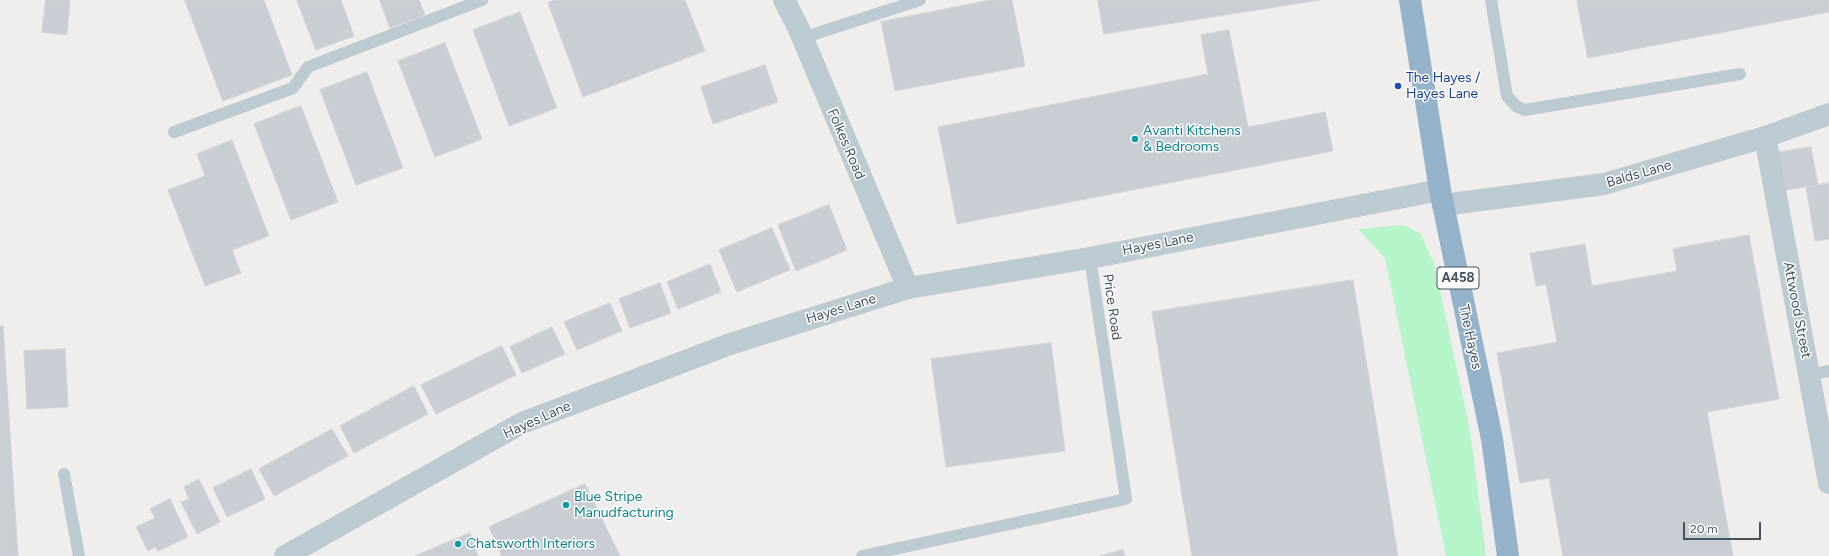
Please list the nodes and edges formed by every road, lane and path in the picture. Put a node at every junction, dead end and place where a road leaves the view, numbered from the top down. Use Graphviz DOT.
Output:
graph roads {
  1 [pos="482,0"];
  2 [pos="784,0"];
  3 [pos="920,0"];
  4 [pos="1410,0"];
  5 [pos="1492,0"];
  6 [pos="802,38"];
  7 [pos="1740,74"];
  8 [pos="1829,114"];
  9 [pos="174,132"];
  10 [pos="1764,137"];
  11 [pos="1441,198"];
  12 [pos="1090,258"];
  13 [pos="908,288"];
  14 [pos="1819,373"];
  15 [pos="64,474"];
  16 [pos="1829,483"];
  17 [pos="78,556"];
  18 [pos="284,556"];
  19 [pos="862,556"];
  20 [pos="1508,556"];
  1 -- 9 [label="lane"];
  2 -- 6 [label="street, Folkes Road"];
  3 -- 6 [label="lane"];
  4 -- 11 [label="highway, The Hayes / A458"];
  5 -- 7 [label="lane"];
  6 -- 13 [label="street, Folkes Road"];
  8 -- 10 [label="street, Balds Lane"];
  10 -- 11 [label="street, Balds Lane"];
  10 -- 14 [label="street, Attwood Street"];
  11 -- 12 [label="street, Hayes Lane"];
  11 -- 20 [label="highway, The Hayes / A458"];
  12 -- 13 [label="street, Hayes Lane"];
  12 -- 19 [label="lane, Price Road"];
  13 -- 18 [label="street, Hayes Lane"];
  14 -- 16 [label="street, Attwood Street"];
  15 -- 17 [label="lane"];
}
